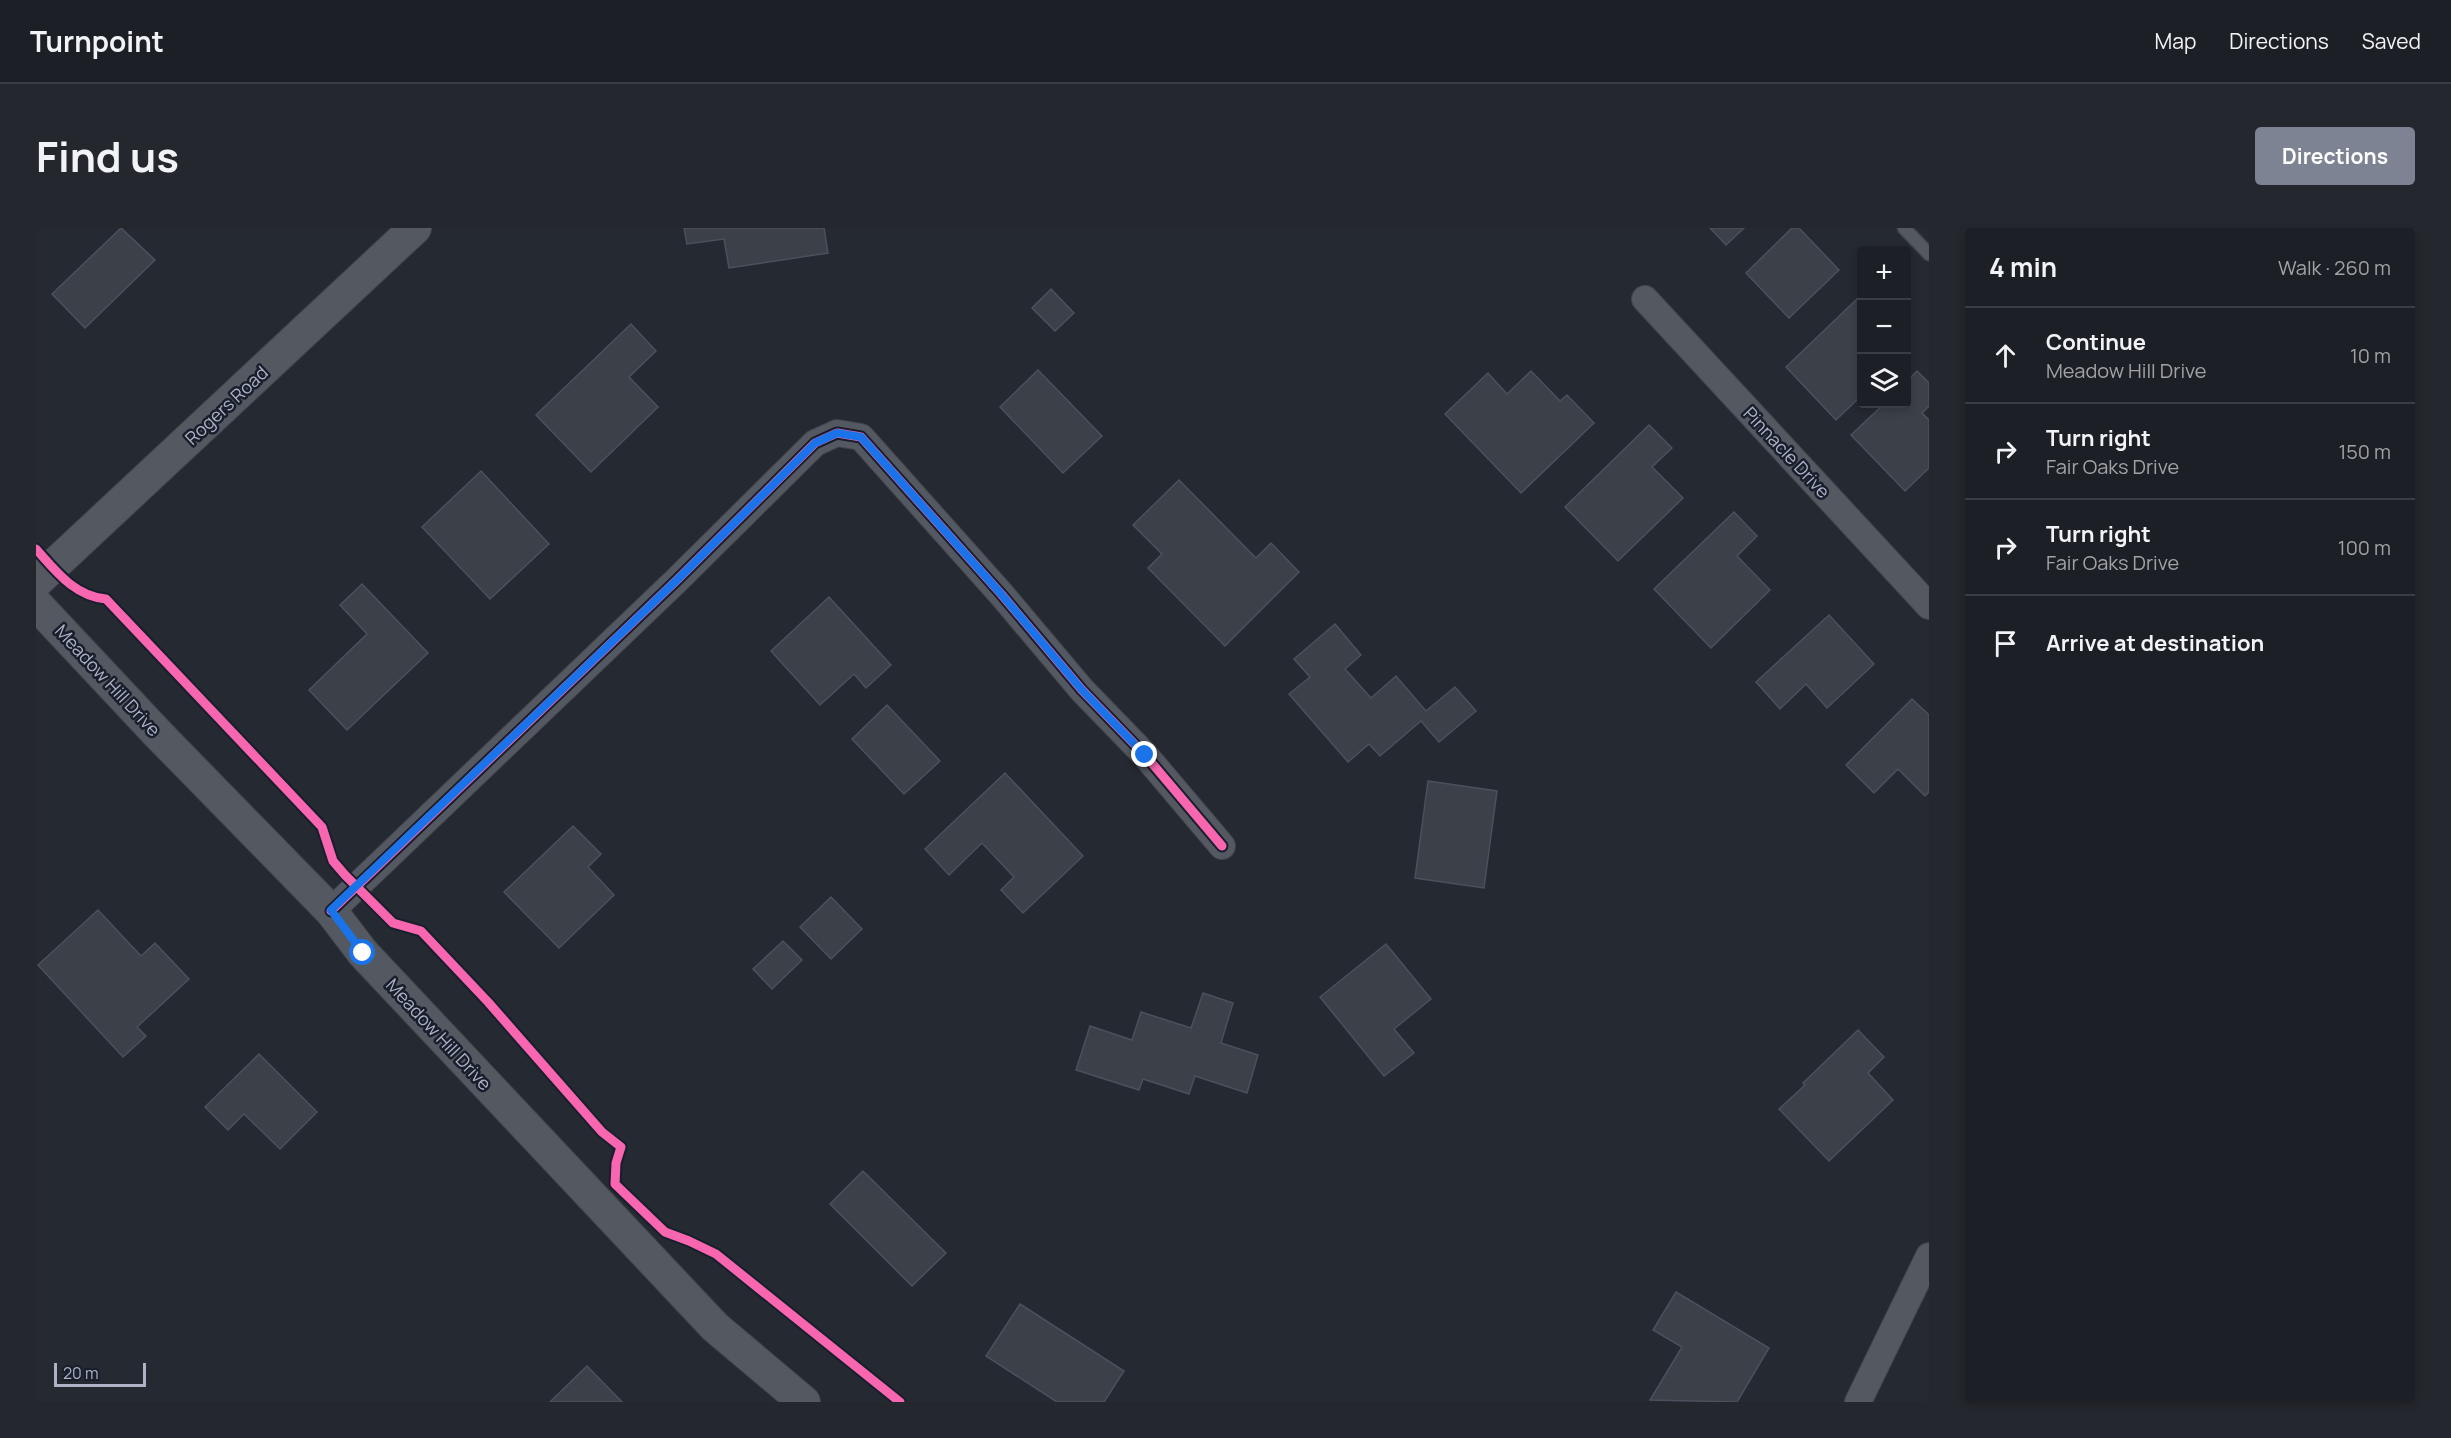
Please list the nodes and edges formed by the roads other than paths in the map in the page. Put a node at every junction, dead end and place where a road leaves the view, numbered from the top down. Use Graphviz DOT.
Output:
graph roads {
  1 [pos="415,228"];
  2 [pos="1904,228"];
  3 [pos="1929,254"];
  4 [pos="1645,299"];
  5 [pos="36,582"];
  6 [pos="36,604"];
  7 [pos="1929,606"];
  8 [pos="1222,846"];
  9 [pos="331,910"];
  10 [pos="1929,1256"];
  11 [pos="804,1402"];
  12 [pos="1857,1402"];
  1 -- 5 [label="street, Rogers Road"];
  2 -- 3 [label="lane"];
  4 -- 7 [label="street, Pinnacle Drive"];
  6 -- 9 [label="street, Meadow Hill Drive"];
  8 -- 9 [label="street"];
  9 -- 11 [label="street, Meadow Hill Drive"];
  10 -- 12 [label="street"];
}
